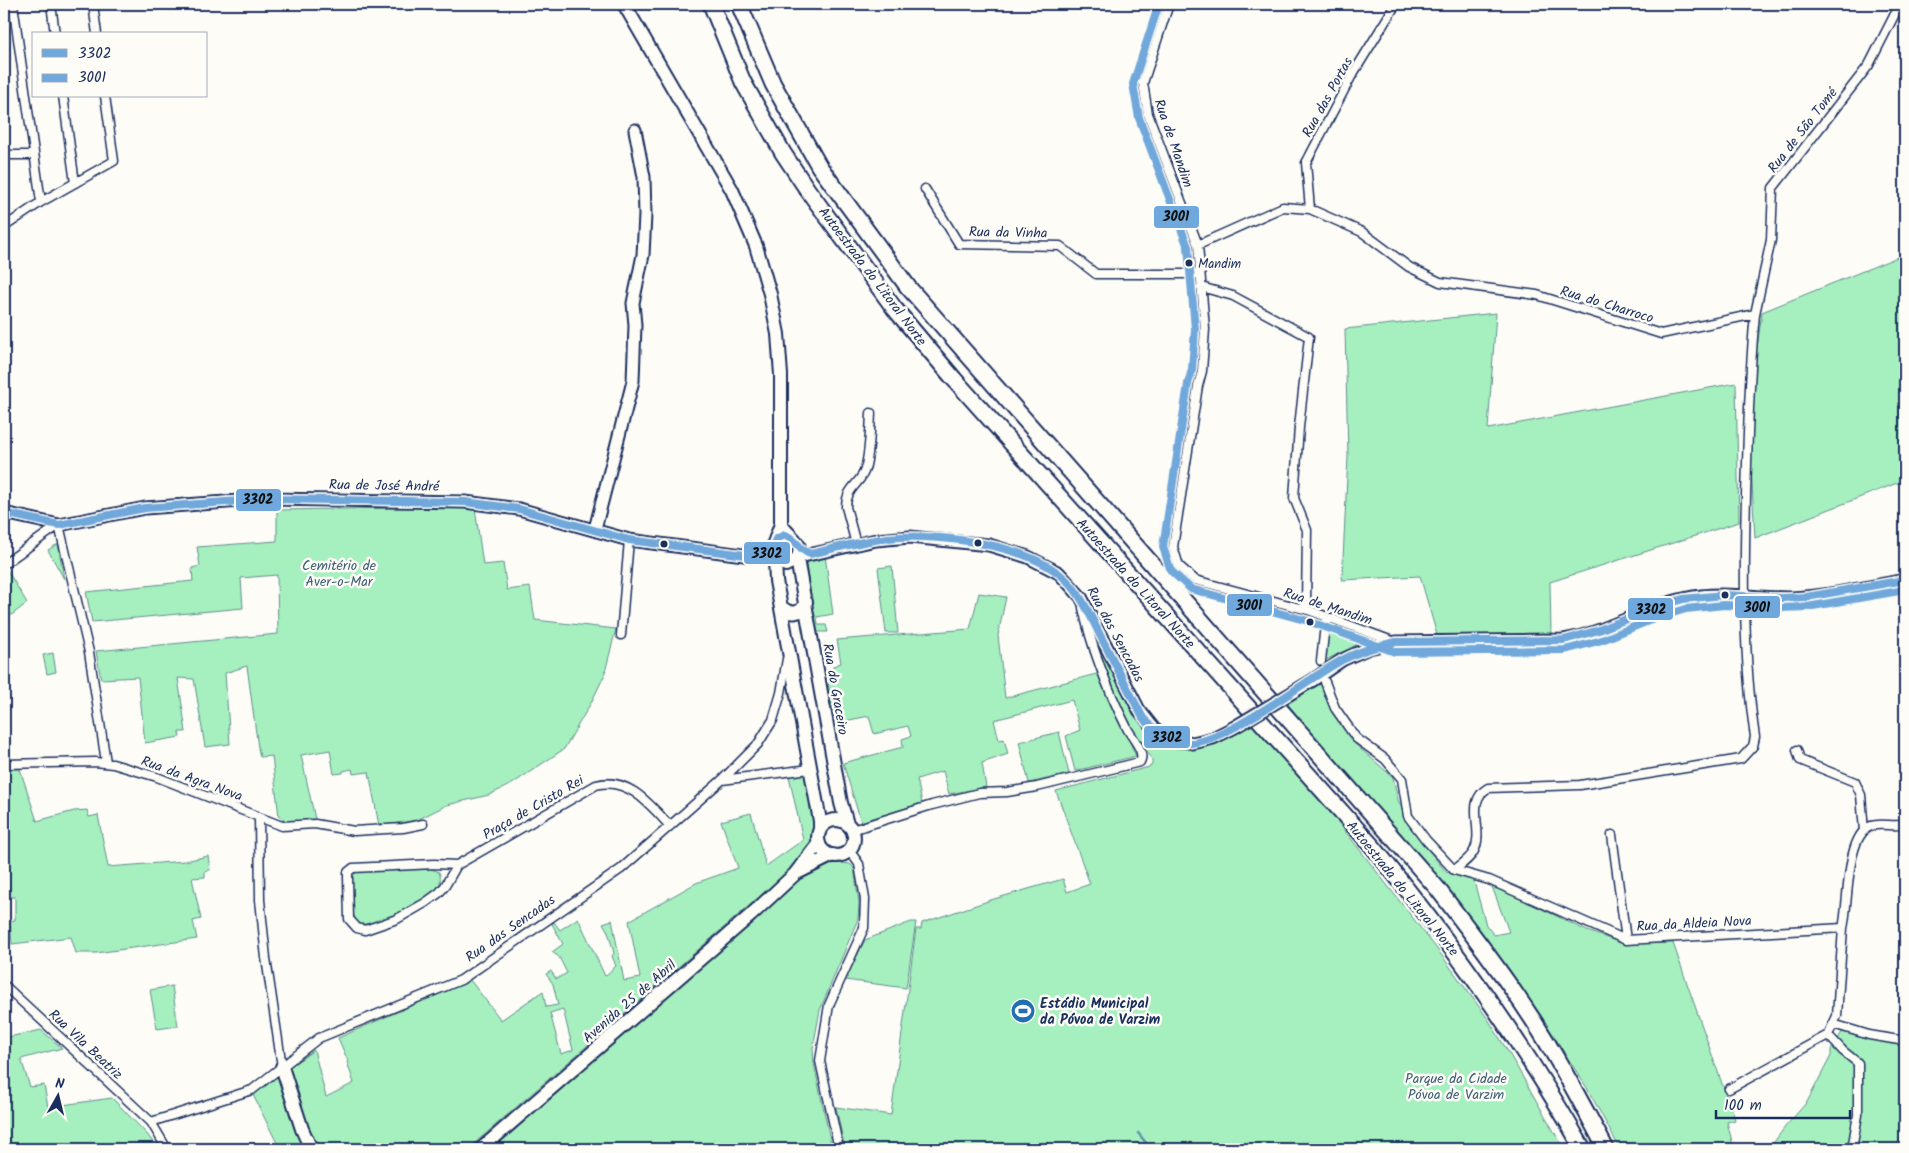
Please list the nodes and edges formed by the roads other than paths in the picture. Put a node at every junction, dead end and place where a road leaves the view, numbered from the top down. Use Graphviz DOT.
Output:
graph roads {
  1 [pos="13,4"];
  2 [pos="51,4"];
  3 [pos="93,4"];
  4 [pos="624,4"];
  5 [pos="711,4"];
  6 [pos="739,4"];
  7 [pos="1169,4"];
  8 [pos="1396,4"];
  9 [pos="1900,4"];
  10 [pos="55,32"];
  11 [pos="97,32"];
  12 [pos="63,98"];
  13 [pos="105,98"];
  14 [pos="635,130"];
  15 [pos="4,152"];
  16 [pos="33,155"];
  17 [pos="75,183"];
  18 [pos="925,189"];
  19 [pos="41,202"];
  20 [pos="1310,210"];
  21 [pos="4,227"];
  22 [pos="1198,245"];
  23 [pos="1200,274"];
  24 [pos="1201,287"];
  25 [pos="1755,314"];
  26 [pos="871,413"];
  27 [pos="4,513"];
  28 [pos="781,524"];
  29 [pos="59,525"];
  30 [pos="595,529"];
  31 [pos="790,537"];
  32 [pos="629,540"];
  33 [pos="856,544"];
  34 [pos="771,554"];
  35 [pos="801,558"];
  36 [pos="4,564"];
  37 [pos="1905,580"];
  38 [pos="1744,595"];
  39 [pos="1081,597"];
  40 [pos="806,602"];
  41 [pos="781,607"];
  42 [pos="1306,609"];
  43 [pos="1326,616"];
  44 [pos="621,635"];
  45 [pos="1396,642"];
  46 [pos="789,646"];
  47 [pos="1321,661"];
  48 [pos="1325,682"];
  49 [pos="1797,750"];
  50 [pos="106,762"];
  51 [pos="4,764"];
  52 [pos="810,768"];
  53 [pos="722,780"];
  54 [pos="259,817"];
  55 [pos="423,824"];
  56 [pos="1905,824"];
  57 [pos="670,826"];
  58 [pos="850,827"];
  59 [pos="1864,831"];
  60 [pos="819,836"];
  61 [pos="1612,836"];
  62 [pos="849,850"];
  63 [pos="833,855"];
  64 [pos="457,865"];
  65 [pos="1454,870"];
  66 [pos="795,874"];
  67 [pos="1843,928"];
  68 [pos="1626,940"];
  69 [pos="4,985"];
  70 [pos="1833,1024"];
  71 [pos="1828,1035"];
  72 [pos="1905,1040"];
  73 [pos="282,1067"];
  74 [pos="1729,1089"];
  75 [pos="151,1122"];
  76 [pos="167,1149"];
  77 [pos="311,1149"];
  78 [pos="481,1149"];
  79 [pos="839,1149"];
  80 [pos="1583,1149"];
  81 [pos="1606,1149"];
  82 [pos="1852,1149"];
  1 -- 16 [label="street"];
  2 -- 10 [label="street"];
  3 -- 11 [label="street"];
  4 -- 28 [label="main road"];
  5 -- 80 [label="highway, Autoestrada do Litoral Norte"];
  6 -- 81 [label="highway, Autoestrada do Litoral Norte"];
  7 -- 22 [label="street, Rua de Mandim"];
  8 -- 20 [label="street, Rua das Portas"];
  9 -- 25 [label="street, Rua de São Tomé"];
  12 -- 17 [label="street"];
  13 -- 17 [label="street"];
  14 -- 30 [label="street"];
  15 -- 16 [label="street"];
  16 -- 19 [label="street"];
  17 -- 19 [label="street"];
  18 -- 23 [label="street, Rua da Vinha"];
  19 -- 21 [label="street"];
  20 -- 22 [label="street, Rua do Charroco"];
  20 -- 25 [label="street, Rua do Charroco"];
  22 -- 23 [label="street, Rua de Mandim"];
  23 -- 24 [label="street, Rua de Mandim"];
  24 -- 42 [label="street"];
  24 -- 42 [label="street, Rua de Mandim"];
  25 -- 38 [label="street"];
  26 -- 33 [label="street"];
  27 -- 29 [label="street, Rua de José André"];
  28 -- 31 [label="main road"];
  28 -- 34 [label="main road"];
  29 -- 30 [label="street, Rua de José André"];
  29 -- 36 [label="street"];
  29 -- 50 [label="street"];
  30 -- 32 [label="street, Rua de José André"];
  31 -- 34 [label="main road"];
  31 -- 35 [label="main road"];
  32 -- 34 [label="street, Rua de José André"];
  32 -- 44 [label="street"];
  33 -- 35 [label="street, Rua das Sencadas"];
  33 -- 39 [label="street, Rua das Sencadas"];
  34 -- 35 [label="main road"];
  34 -- 41 [label="main road"];
  35 -- 40 [label="main road, Rua do Graceiro"];
  37 -- 38 [label="street, Rua das Sencadas"];
  38 -- 45 [label="street, Rua das Sencadas"];
  38 -- 65 [label="street"];
  39 -- 45 [label="street, Rua das Sencadas, bridge"];
  39 -- 58 [label="street"];
  40 -- 41 [label="main road"];
  40 -- 58 [label="main road, Rua do Graceiro"];
  41 -- 46 [label="main road"];
  42 -- 43 [label="street, Rua de Mandim"];
  43 -- 45 [label="street, Rua de Mandim"];
  43 -- 47 [label="street"];
  46 -- 52 [label="main road"];
  46 -- 53 [label="street, Rua das Sencadas"];
  48 -- 65 [label="street"];
  49 -- 59 [label="street"];
  50 -- 51 [label="street, Rua da Agra Nova"];
  50 -- 54 [label="street, Rua da Agra Nova"];
  52 -- 53 [label="street"];
  52 -- 60 [label="main road"];
  53 -- 57 [label="street, Rua das Sencadas"];
  54 -- 55 [label="street, Rua da Agra Nova"];
  54 -- 73 [label="street"];
  56 -- 59 [label="street"];
  57 -- 64 [label="street, Praça de Cristo Rei"];
  57 -- 73 [label="street, Rua das Sencadas"];
  58 -- 60 [label="main road"];
  58 -- 62 [label="main road"];
  59 -- 67 [label="street"];
  60 -- 63 [label="main road"];
  60 -- 66 [label="main road, Avenida 25 de Abril"];
  61 -- 68 [label="street"];
  62 -- 63 [label="main road, Avenida 25 de Abril"];
  62 -- 79 [label="street"];
  63 -- 66 [label="main road, Avenida 25 de Abril"];
  64 -- 64 [label="street, Praça de Cristo Rei"];
  65 -- 68 [label="street, Rua da Aldeia Nova"];
  66 -- 78 [label="main road, Avenida 25 de Abril"];
  67 -- 68 [label="street, Rua da Aldeia Nova"];
  67 -- 70 [label="street"];
  69 -- 75 [label="street, Rua Vila Beatriz"];
  70 -- 71 [label="street"];
  70 -- 72 [label="street"];
  71 -- 74 [label="street"];
  71 -- 82 [label="street"];
  73 -- 75 [label="street, Rua das Sencadas"];
  73 -- 77 [label="main road"];
  75 -- 76 [label="street, Rua Vila Beatriz"];
}
